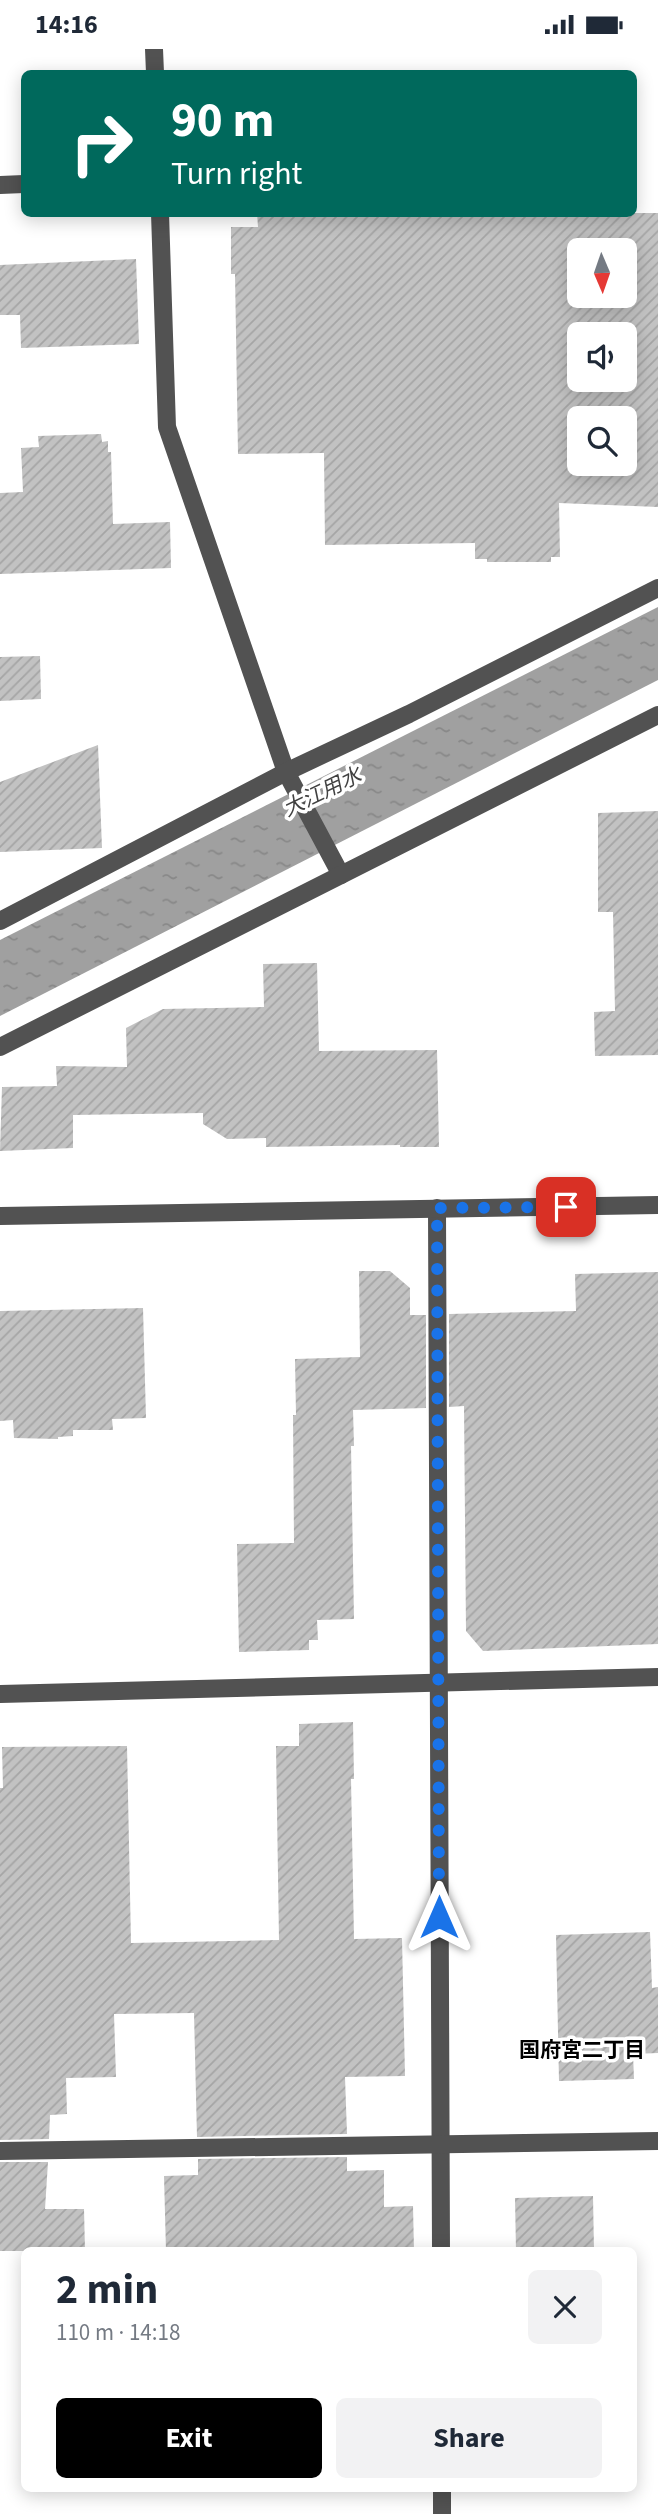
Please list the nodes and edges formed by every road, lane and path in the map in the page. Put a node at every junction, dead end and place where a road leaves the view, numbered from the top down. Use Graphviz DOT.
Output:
graph roads {
  1 [pos="154,49"];
  2 [pos="155,70"];
  3 [pos="21,184"];
  4 [pos="0,185"];
  5 [pos="160,217"];
  6 [pos="658,588"];
  7 [pos="658,715"];
  8 [pos="289,777"];
  9 [pos="341,875"];
  10 [pos="0,921"];
  11 [pos="0,1047"];
  12 [pos="658,1205"];
  13 [pos="437,1208"];
  14 [pos="0,1216"];
  15 [pos="658,1677"];
  16 [pos="438,1683"];
  17 [pos="0,1694"];
  18 [pos="658,2141"];
  19 [pos="441,2145"];
  20 [pos="0,2151"];
  21 [pos="441,2247"];
  22 [pos="442,2492"];
  23 [pos="442,2514"];
  1 -- 2 [label="street"];
  3 -- 4 [label="street"];
  5 -- 8 [label="street"];
  6 -- 8 [label="street"];
  7 -- 9 [label="street"];
  8 -- 9 [label="street"];
  8 -- 10 [label="street"];
  9 -- 11 [label="street"];
  12 -- 13 [label="street"];
  13 -- 14 [label="street"];
  13 -- 16 [label="street"];
  15 -- 16 [label="street"];
  16 -- 17 [label="street"];
  16 -- 19 [label="street"];
  18 -- 19 [label="street"];
  19 -- 20 [label="street"];
  19 -- 21 [label="street"];
  22 -- 23 [label="street"];
}
